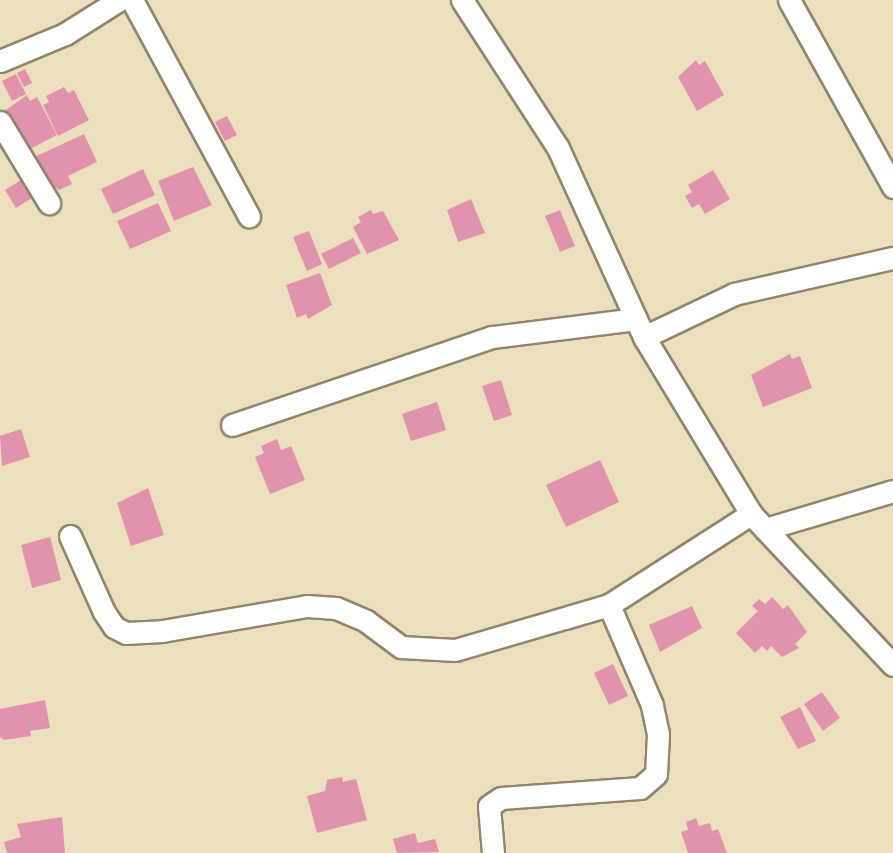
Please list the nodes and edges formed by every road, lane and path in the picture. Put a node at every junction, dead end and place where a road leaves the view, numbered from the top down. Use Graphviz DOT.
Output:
graph roads {
  1 [pos="119,0"];
  2 [pos="132,0"];
  3 [pos="463,0"];
  4 [pos="789,0"];
  5 [pos="0,61"];
  6 [pos="0,122"];
  7 [pos="893,187"];
  8 [pos="49,203"];
  9 [pos="249,216"];
  10 [pos="893,258"];
  11 [pos="640,328"];
  12 [pos="232,425"];
  13 [pos="893,491"];
  14 [pos="758,521"];
  15 [pos="69,537"];
  16 [pos="608,605"];
  17 [pos="893,665"];
  18 [pos="493,853"];
  1 -- 5 [label="street"];
  2 -- 9 [label="street"];
  3 -- 11 [label="street"];
  4 -- 7 [label="street"];
  6 -- 8 [label="street"];
  10 -- 11 [label="street"];
  11 -- 12 [label="street"];
  11 -- 14 [label="street"];
  13 -- 14 [label="street"];
  14 -- 16 [label="street"];
  14 -- 17 [label="street"];
  15 -- 16 [label="street"];
  16 -- 18 [label="street"];
}
